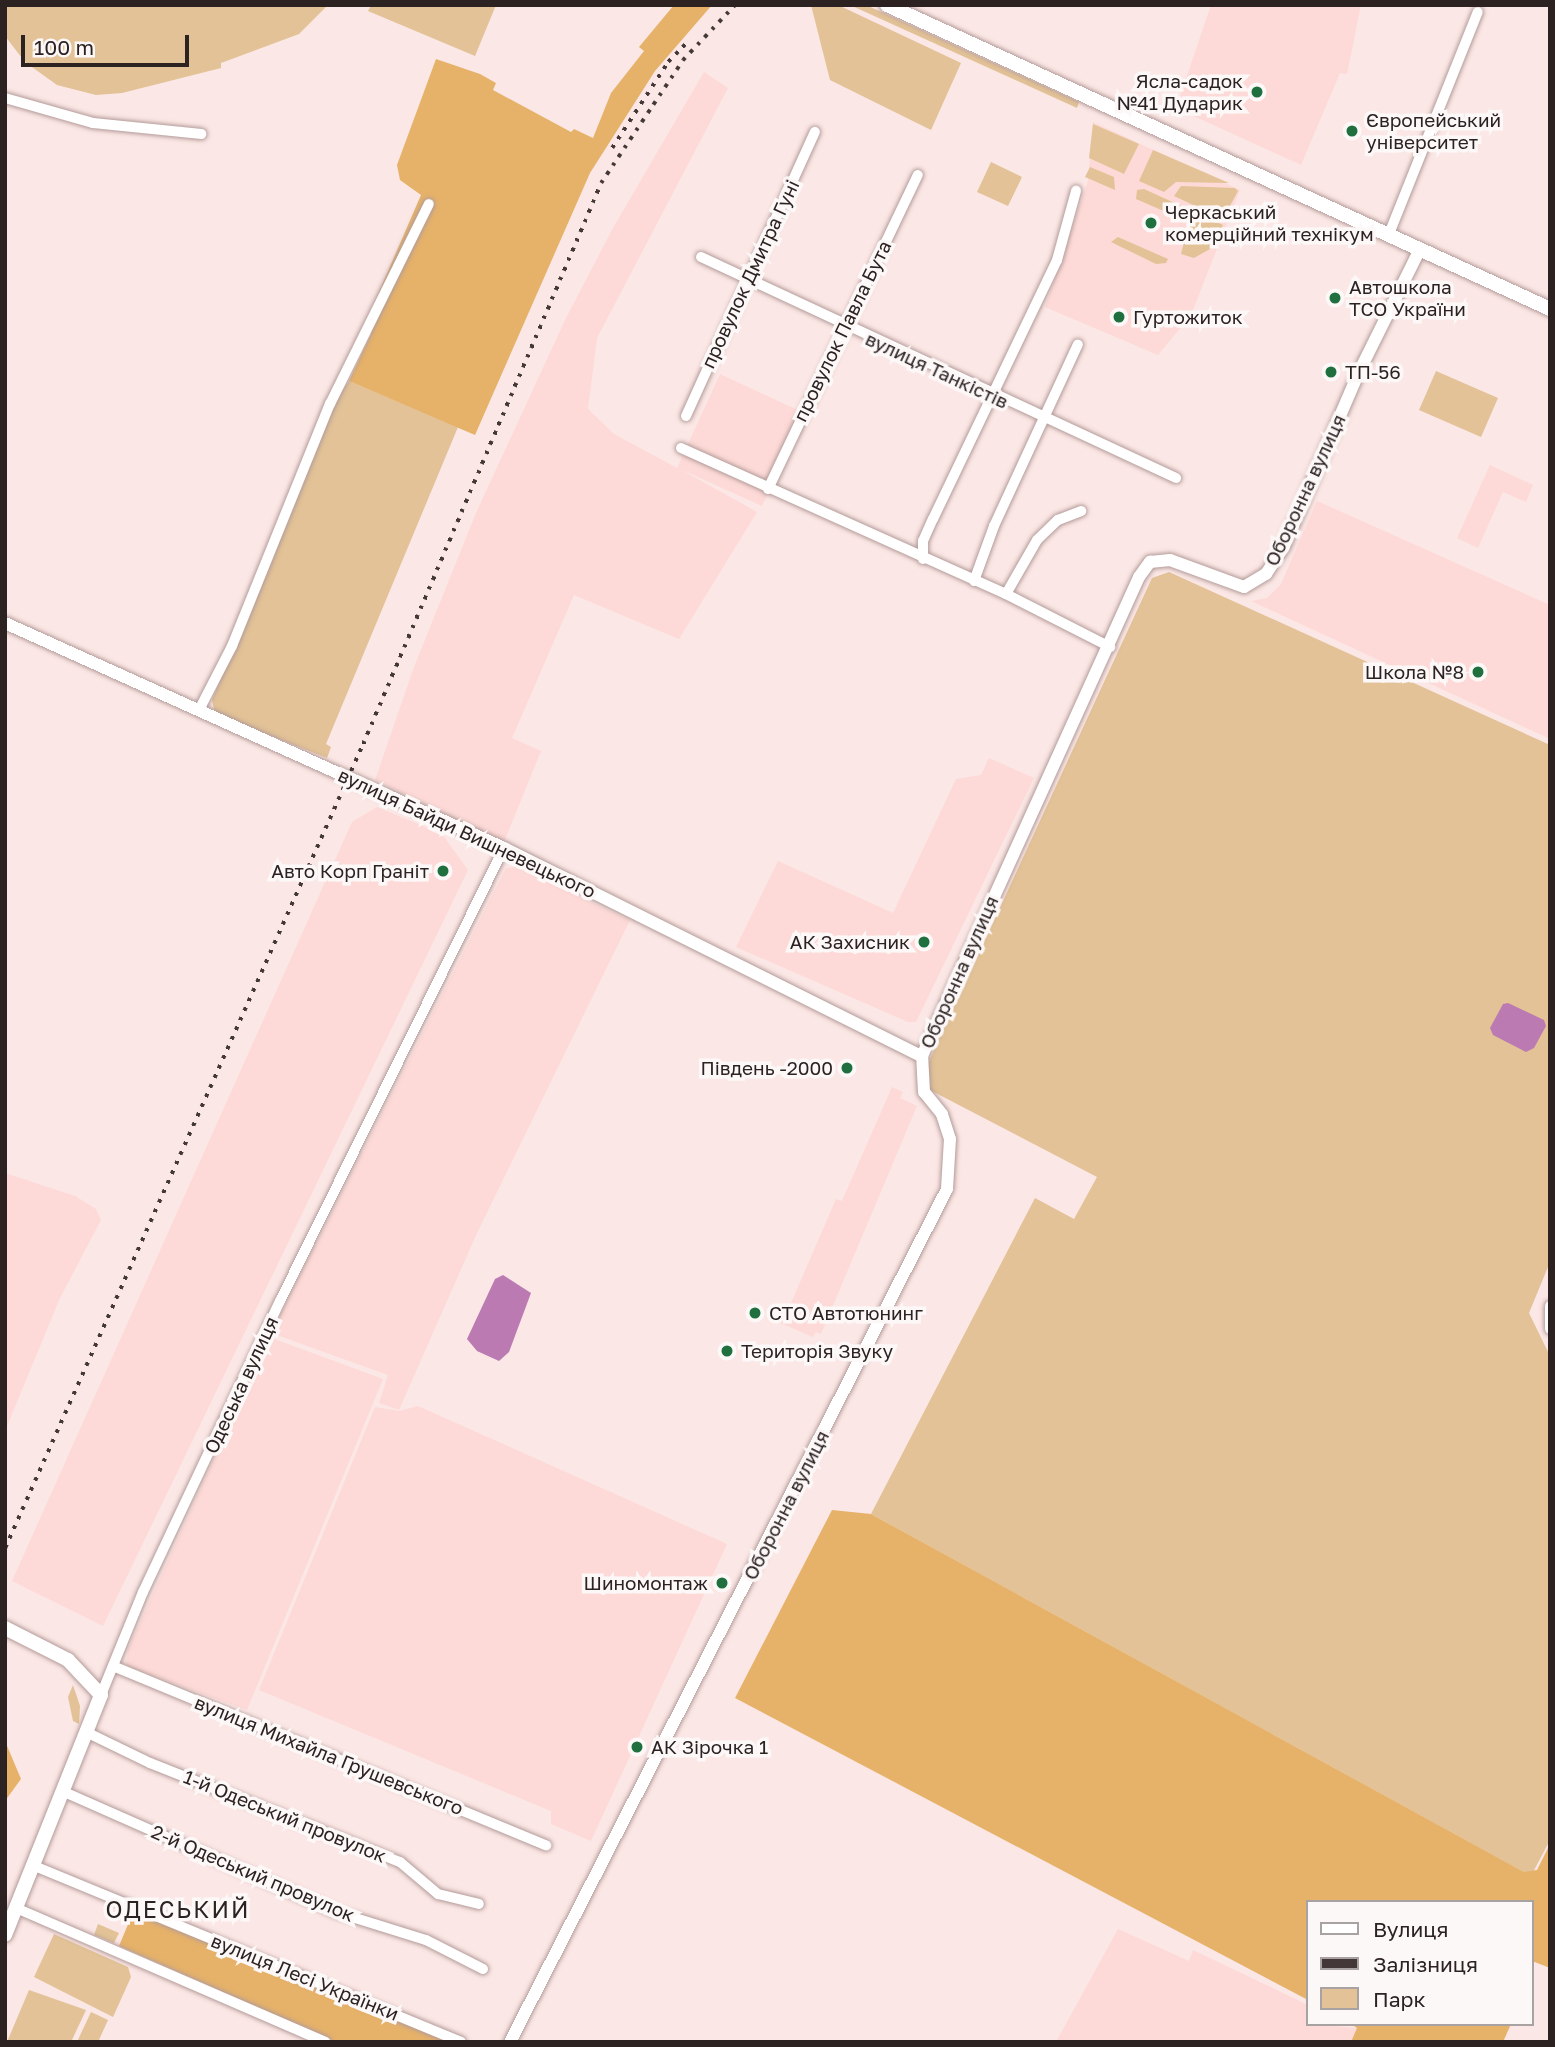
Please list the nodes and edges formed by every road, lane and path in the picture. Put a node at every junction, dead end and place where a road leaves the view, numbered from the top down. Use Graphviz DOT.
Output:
graph roads {
  1 [pos="887,5"];
  2 [pos="1478,12"];
  3 [pos="5,99"];
  4 [pos="815,132"];
  5 [pos="201,134"];
  6 [pos="918,175"];
  7 [pos="1076,191"];
  8 [pos="429,204"];
  9 [pos="1389,234"];
  10 [pos="1420,248"];
  11 [pos="701,257"];
  12 [pos="746,279"];
  13 [pos="1550,309"];
  14 [pos="845,326"];
  15 [pos="1078,344"];
  16 [pos="990,395"];
  17 [pos="686,416"];
  18 [pos="1044,420"];
  19 [pos="681,448"];
  20 [pos="1176,478"];
  21 [pos="768,489"];
  22 [pos="1081,511"];
  23 [pos="923,559"];
  24 [pos="974,581"];
  25 [pos="1006,594"];
  26 [pos="5,623"];
  27 [pos="1110,647"];
  28 [pos="199,710"];
  29 [pos="504,848"];
  30 [pos="922,1056"];
  31 [pos="1550,1306"];
  32 [pos="1550,1329"];
  33 [pos="5,1628"];
  34 [pos="113,1665"];
  35 [pos="101,1695"];
  36 [pos="86,1732"];
  37 [pos="62,1791"];
  38 [pos="546,1844"];
  39 [pos="32,1865"];
  40 [pos="479,1903"];
  41 [pos="16,1908"];
  42 [pos="5,1935"];
  43 [pos="483,1969"];
  44 [pos="325,2042"];
  45 [pos="461,2042"];
  46 [pos="510,2042"];
  1 -- 9 [label="main road"];
  2 -- 9 [label="street"];
  3 -- 5 [label="street"];
  4 -- 12 [label="street, провулок Дмитра Гуні"];
  6 -- 14 [label="street, провулок Павла Бута"];
  7 -- 16 [label="street"];
  8 -- 28 [label="street"];
  9 -- 10 [label="main road"];
  10 -- 13 [label="main road"];
  10 -- 27 [label="street, Оборонна вулиця"];
  11 -- 12 [label="street, вулиця Танкістів"];
  12 -- 14 [label="street, вулиця Танкістів"];
  12 -- 17 [label="street, провулок Дмитра Гуні"];
  14 -- 16 [label="street, вулиця Танкістів"];
  14 -- 21 [label="street, провулок Павла Бута"];
  15 -- 18 [label="street"];
  16 -- 18 [label="street, вулиця Танкістів"];
  16 -- 23 [label="street"];
  18 -- 20 [label="street, вулиця Танкістів"];
  18 -- 24 [label="street"];
  19 -- 21 [label="street"];
  21 -- 23 [label="street"];
  22 -- 25 [label="street"];
  23 -- 24 [label="street"];
  24 -- 25 [label="street"];
  25 -- 27 [label="street"];
  26 -- 28 [label="street, вулиця Байди Вишневецького"];
  27 -- 30 [label="street, Оборонна вулиця"];
  28 -- 29 [label="street, вулиця Байди Вишневецького"];
  29 -- 30 [label="street, вулиця Байди Вишневецького"];
  29 -- 34 [label="street, Одеська вулиця"];
  30 -- 46 [label="street, Оборонна вулиця"];
  31 -- 32 [label="street"];
  33 -- 35 [label="main road"];
  34 -- 35 [label="street, Одеська вулиця"];
  34 -- 38 [label="street, вулиця Михайла Грушевського"];
  35 -- 36 [label="main road, Одеська вулиця"];
  36 -- 37 [label="main road, Одеська вулиця"];
  36 -- 40 [label="street, 1-й Одеський провулок"];
  37 -- 39 [label="main road, Одеська вулиця"];
  37 -- 43 [label="street, 2-й Одеський провулок"];
  39 -- 41 [label="main road, Одеська вулиця"];
  39 -- 45 [label="street, вулиця Лесі Українки"];
  41 -- 42 [label="main road, Одеська вулиця"];
  41 -- 44 [label="street"];
}
